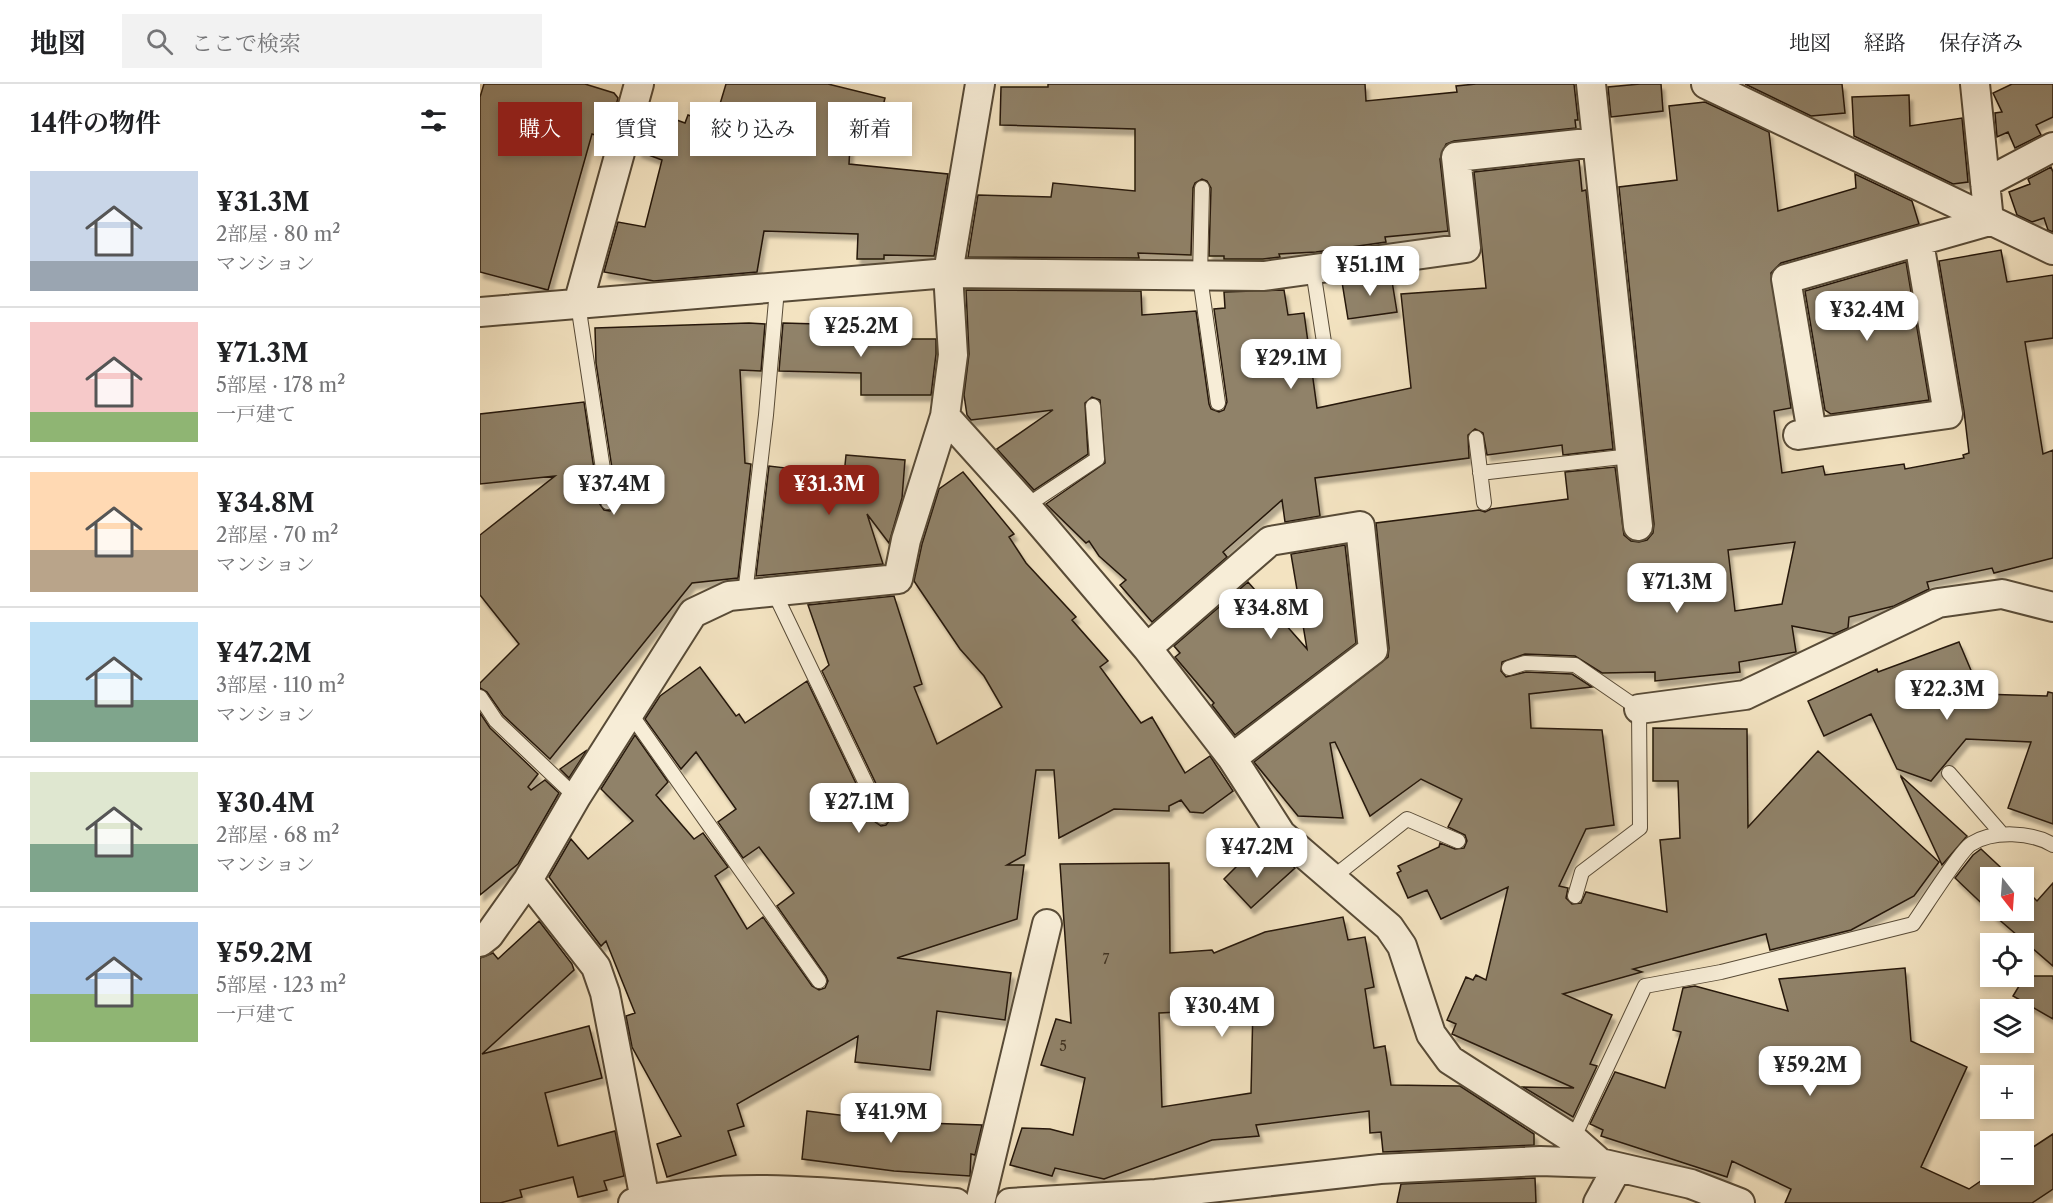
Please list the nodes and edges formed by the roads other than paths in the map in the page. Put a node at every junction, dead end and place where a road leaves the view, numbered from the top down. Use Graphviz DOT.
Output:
graph roads {
  1 [pos="639,84"];
  2 [pos="980,84"];
  3 [pos="1591,84"];
  4 [pos="1706,84"];
  5 [pos="1975,84"];
  6 [pos="1597,142"];
  7 [pos="2053,147"];
  8 [pos="1985,183"];
  9 [pos="1202,188"];
  10 [pos="1989,222"];
  11 [pos="1919,242"];
  12 [pos="2053,250"];
  13 [pos="1313,270"];
  14 [pos="948,273"];
  15 [pos="1200,277"];
  16 [pos="777,289"];
  17 [pos="578,304"];
  18 [pos="480,312"];
  19 [pos="1327,362"];
  20 [pos="1218,403"];
  21 [pos="1093,406"];
  22 [pos="945,416"];
  23 [pos="1476,438"];
  24 [pos="1631,456"];
  25 [pos="1480,473"];
  26 [pos="608,502"];
  27 [pos="1484,503"];
  28 [pos="1026,506"];
  29 [pos="1638,526"];
  30 [pos="774,592"];
  31 [pos="745,594"];
  32 [pos="2053,607"];
  33 [pos="1147,648"];
  34 [pos="1509,668"];
  35 [pos="480,697"];
  36 [pos="1639,708"];
  37 [pos="630,713"];
  38 [pos="1232,758"];
  39 [pos="1949,773"];
  40 [pos="576,797"];
  41 [pos="882,817"];
  42 [pos="2002,834"];
  43 [pos="1458,841"];
  44 [pos="2053,844"];
  45 [pos="1330,879"];
  46 [pos="528,880"];
  47 [pos="1575,896"];
  48 [pos="1047,924"];
  49 [pos="480,942"];
  50 [pos="819,981"];
  51 [pos="1573,1139"];
  52 [pos="1608,1166"];
  53 [pos="639,1202"];
  54 [pos="956,1203"];
  55 [pos="980,1203"];
  56 [pos="1010,1203"];
  57 [pos="1598,1203"];
  58 [pos="1740,1203"];
  1 -- 17 [label="street"];
  2 -- 14 [label="street"];
  3 -- 6 [label="street"];
  4 -- 10 [label="street"];
  5 -- 8 [label="street"];
  6 -- 13 [label="street"];
  6 -- 24 [label="street"];
  7 -- 8 [label="street"];
  8 -- 10 [label="street"];
  9 -- 15 [label="lane"];
  10 -- 11 [label="street"];
  10 -- 12 [label="street"];
  11 -- 11 [label="street"];
  13 -- 15 [label="street"];
  13 -- 19 [label="lane"];
  14 -- 15 [label="street"];
  14 -- 16 [label="street"];
  14 -- 22 [label="street"];
  15 -- 20 [label="lane"];
  16 -- 17 [label="street"];
  16 -- 31 [label="lane"];
  17 -- 18 [label="street"];
  17 -- 26 [label="lane"];
  21 -- 28 [label="lane"];
  22 -- 28 [label="street"];
  22 -- 30 [label="street"];
  23 -- 25 [label="lane"];
  24 -- 25 [label="lane"];
  24 -- 29 [label="street"];
  25 -- 27 [label="lane"];
  28 -- 33 [label="street"];
  30 -- 31 [label="street"];
  30 -- 41 [label="lane"];
  31 -- 37 [label="street"];
  32 -- 36 [label="street"];
  33 -- 38 [label="street"];
  33 -- 38 [label="street"];
  34 -- 36 [label="lane"];
  35 -- 40 [label="lane"];
  36 -- 47 [label="lane"];
  37 -- 40 [label="street"];
  37 -- 50 [label="lane"];
  38 -- 45 [label="street"];
  39 -- 42 [label="lane"];
  40 -- 46 [label="street"];
  42 -- 44 [label="lane"];
  42 -- 51 [label="lane"];
  43 -- 45 [label="lane"];
  45 -- 51 [label="street"];
  46 -- 49 [label="street"];
  46 -- 53 [label="street"];
  48 -- 55 [label="street"];
  51 -- 52 [label="street"];
  52 -- 56 [label="street"];
  52 -- 57 [label="street"];
  52 -- 58 [label="street"];
  53 -- 54 [label="street"];
}
